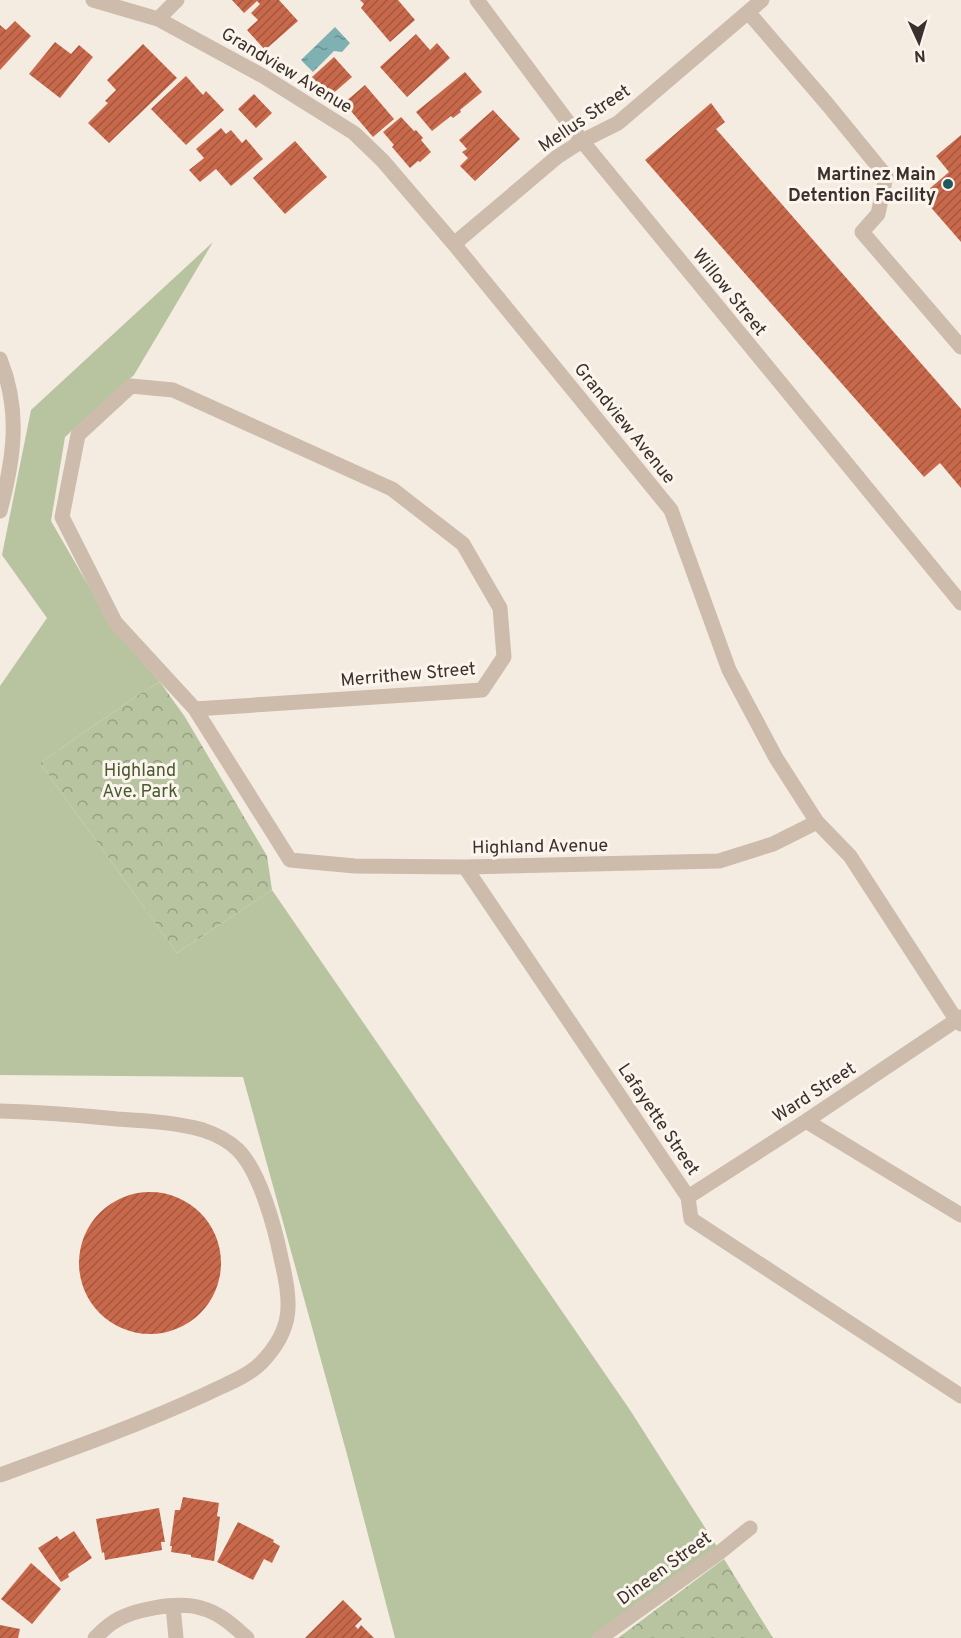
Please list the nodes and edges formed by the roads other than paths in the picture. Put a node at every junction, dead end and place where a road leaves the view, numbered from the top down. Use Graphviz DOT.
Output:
graph roads {
  1 [pos="93,0"];
  2 [pos="177,0"];
  3 [pos="477,0"];
  4 [pos="762,0"];
  5 [pos="748,12"];
  6 [pos="158,19"];
  7 [pos="582,141"];
  8 [pos="454,244"];
  9 [pos="961,347"];
  10 [pos="0,359"];
  11 [pos="0,511"];
  12 [pos="961,603"];
  13 [pos="195,709"];
  14 [pos="817,822"];
  15 [pos="465,867"];
  16 [pos="960,1021"];
  17 [pos="0,1111"];
  18 [pos="806,1121"];
  19 [pos="688,1197"];
  20 [pos="961,1215"];
  21 [pos="961,1396"];
  22 [pos="0,1475"];
  23 [pos="750,1528"];
  24 [pos="173,1606"];
  25 [pos="94,1638"];
  26 [pos="176,1638"];
  27 [pos="247,1638"];
  28 [pos="600,1638"];
  1 -- 6 [label="street, Grandview Avenue"];
  2 -- 6 [label="street"];
  3 -- 7 [label="street, Willow Street"];
  4 -- 5 [label="street, Mellus Street"];
  5 -- 7 [label="street, Mellus Street"];
  5 -- 9 [label="street"];
  6 -- 8 [label="street, Grandview Avenue"];
  7 -- 8 [label="street, Mellus Street"];
  7 -- 12 [label="street, Willow Street"];
  8 -- 14 [label="street, Grandview Avenue"];
  10 -- 11 [label="street"];
  13 -- 13 [label="street, Merrithew Street"];
  13 -- 15 [label="street, Highland Avenue"];
  14 -- 15 [label="street, Highland Avenue"];
  14 -- 16 [label="street, Grandview Avenue"];
  15 -- 19 [label="street, Lafayette Street"];
  16 -- 18 [label="street, Ward Street"];
  17 -- 22 [label="street"];
  18 -- 19 [label="street, Ward Street"];
  18 -- 20 [label="street"];
  19 -- 21 [label="street, Lafayette Street"];
  23 -- 28 [label="street, Dineen Street"];
  24 -- 25 [label="street"];
  24 -- 26 [label="street"];
  24 -- 27 [label="street"];
}
